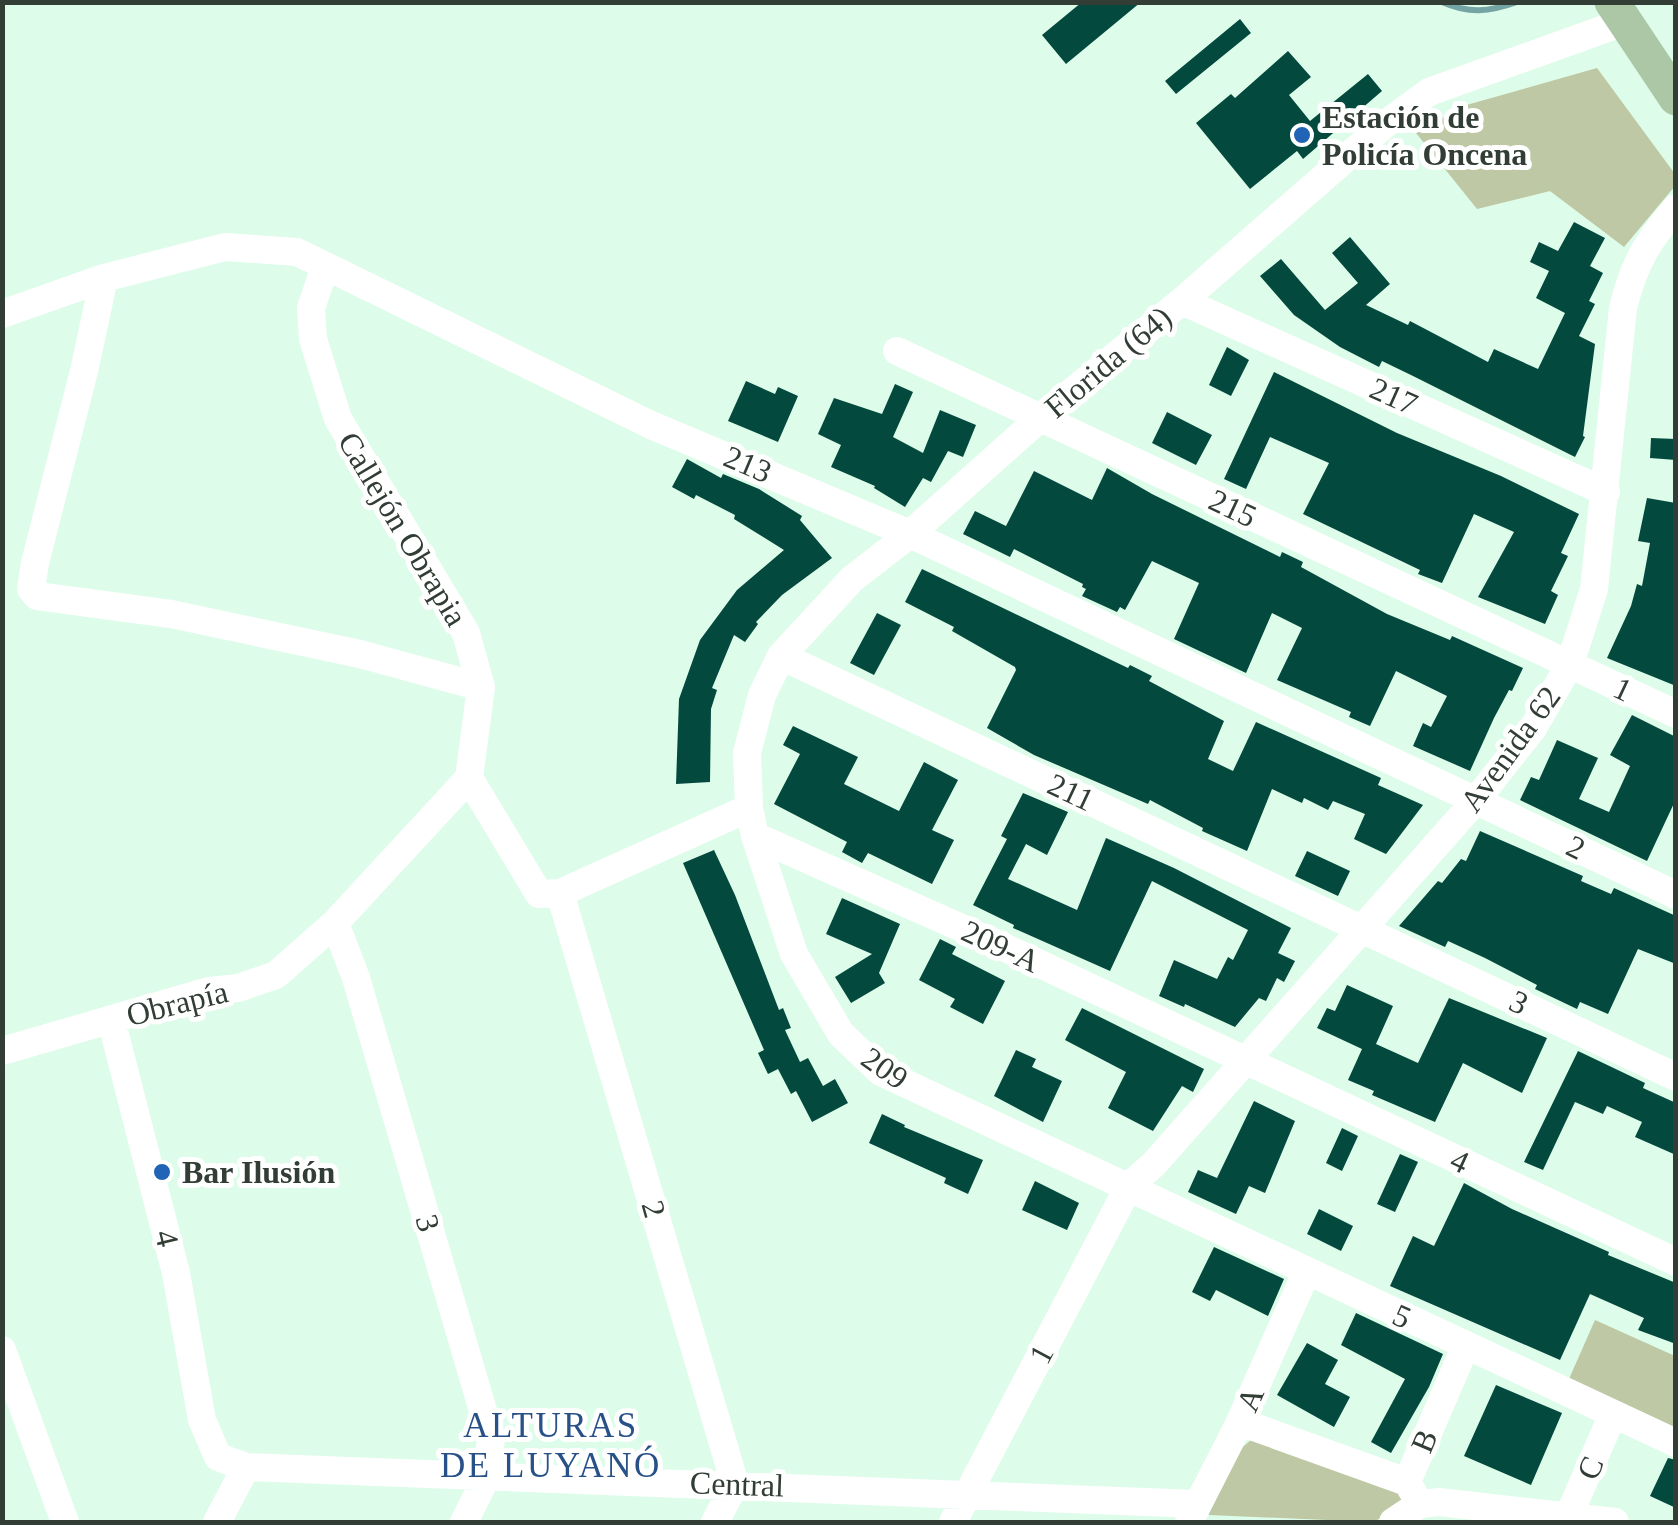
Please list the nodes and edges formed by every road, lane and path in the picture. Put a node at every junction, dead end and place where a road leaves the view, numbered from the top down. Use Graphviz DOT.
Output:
graph roads {
  1 [pos="1618,12"];
  2 [pos="1676,98"];
  3 [pos="1676,208"];
  4 [pos="325,267"];
  5 [pos="104,278"];
  6 [pos="1182,301"];
  7 [pos="2,314"];
  8 [pos="897,351"];
  9 [pos="1039,418"];
  10 [pos="1606,492"];
  11 [pos="910,534"];
  12 [pos="781,656"];
  13 [pos="1570,664"];
  14 [pos="481,687"];
  15 [pos="1676,714"];
  16 [pos="468,778"];
  17 [pos="1477,799"];
  18 [pos="752,822"];
  19 [pos="550,894"];
  20 [pos="1676,895"];
  21 [pos="335,923"];
  22 [pos="1362,927"];
  23 [pos="111,1019"];
  24 [pos="2,1051"];
  25 [pos="1245,1060"];
  26 [pos="1676,1077"];
  27 [pos="1129,1186"];
  28 [pos="1676,1262"];
  29 [pos="1306,1273"];
  30 [pos="1466,1345"];
  31 [pos="2,1350"];
  32 [pos="1613,1414"];
  33 [pos="1240,1422"];
  34 [pos="1676,1443"];
  35 [pos="218,1456"];
  36 [pos="246,1468"];
  37 [pos="487,1476"];
  38 [pos="735,1484"];
  39 [pos="1414,1493"];
  40 [pos="966,1494"];
  41 [pos="1193,1513"];
  42 [pos="1568,1519"];
  43 [pos="65,1522"];
  44 [pos="218,1522"];
  45 [pos="464,1522"];
  46 [pos="715,1522"];
  47 [pos="953,1522"];
  48 [pos="1392,1522"];
  49 [pos="1615,1522"];
  1 -- 2 [label="main road"];
  1 -- 6 [label="street, Florida (64)"];
  3 -- 10 [label="street, Avenida 62"];
  4 -- 5 [label="street, 213"];
  4 -- 11 [label="street, 213"];
  4 -- 14 [label="street, Callejón Obrapia"];
  5 -- 7 [label="street, 213"];
  5 -- 14 [label="street"];
  6 -- 9 [label="street, Florida (64)"];
  6 -- 10 [label="street, 217"];
  8 -- 9 [label="street, 215"];
  9 -- 11 [label="street, Florida (64)"];
  9 -- 13 [label="street, 215"];
  10 -- 13 [label="street, Avenida 62"];
  11 -- 12 [label="street, Florida (64)"];
  11 -- 17 [label="street, 213"];
  12 -- 18 [label="street, Florida (64)"];
  12 -- 22 [label="street, 211"];
  13 -- 15 [label="street, 1"];
  13 -- 17 [label="street, Avenida 62"];
  14 -- 16 [label="street, Callejón Obrapia"];
  16 -- 19 [label="street, 2"];
  16 -- 21 [label="street"];
  17 -- 20 [label="street, 2"];
  17 -- 22 [label="street, Avenida 62"];
  18 -- 19 [label="street"];
  18 -- 25 [label="street, 209-A"];
  18 -- 27 [label="street, 209"];
  19 -- 38 [label="street, 2"];
  21 -- 23 [label="street, Obrapía"];
  21 -- 37 [label="street, 3"];
  22 -- 25 [label="street, Avenida 62"];
  22 -- 26 [label="street, 3"];
  23 -- 24 [label="street, Obrapía"];
  23 -- 35 [label="street, 4"];
  25 -- 27 [label="street, Avenida 62"];
  25 -- 28 [label="street, 4"];
  27 -- 29 [label="street, 5"];
  27 -- 40 [label="street, 1"];
  29 -- 30 [label="street, 5"];
  29 -- 33 [label="street, A"];
  30 -- 32 [label="street, 5"];
  30 -- 39 [label="street, B"];
  31 -- 43 [label="street"];
  32 -- 34 [label="street, 5"];
  32 -- 42 [label="street, C"];
  33 -- 39 [label="street"];
  33 -- 41 [label="street, A"];
  35 -- 36 [label="street, Central"];
  36 -- 37 [label="street, Central"];
  36 -- 44 [label="street"];
  37 -- 38 [label="street, Central"];
  37 -- 45 [label="street, 3"];
  38 -- 40 [label="street, Central"];
  38 -- 46 [label="street"];
  39 -- 42 [label="street"];
  39 -- 48 [label="street"];
  40 -- 41 [label="street, Central"];
  40 -- 47 [label="street, 1"];
  42 -- 49 [label="street"];
}
